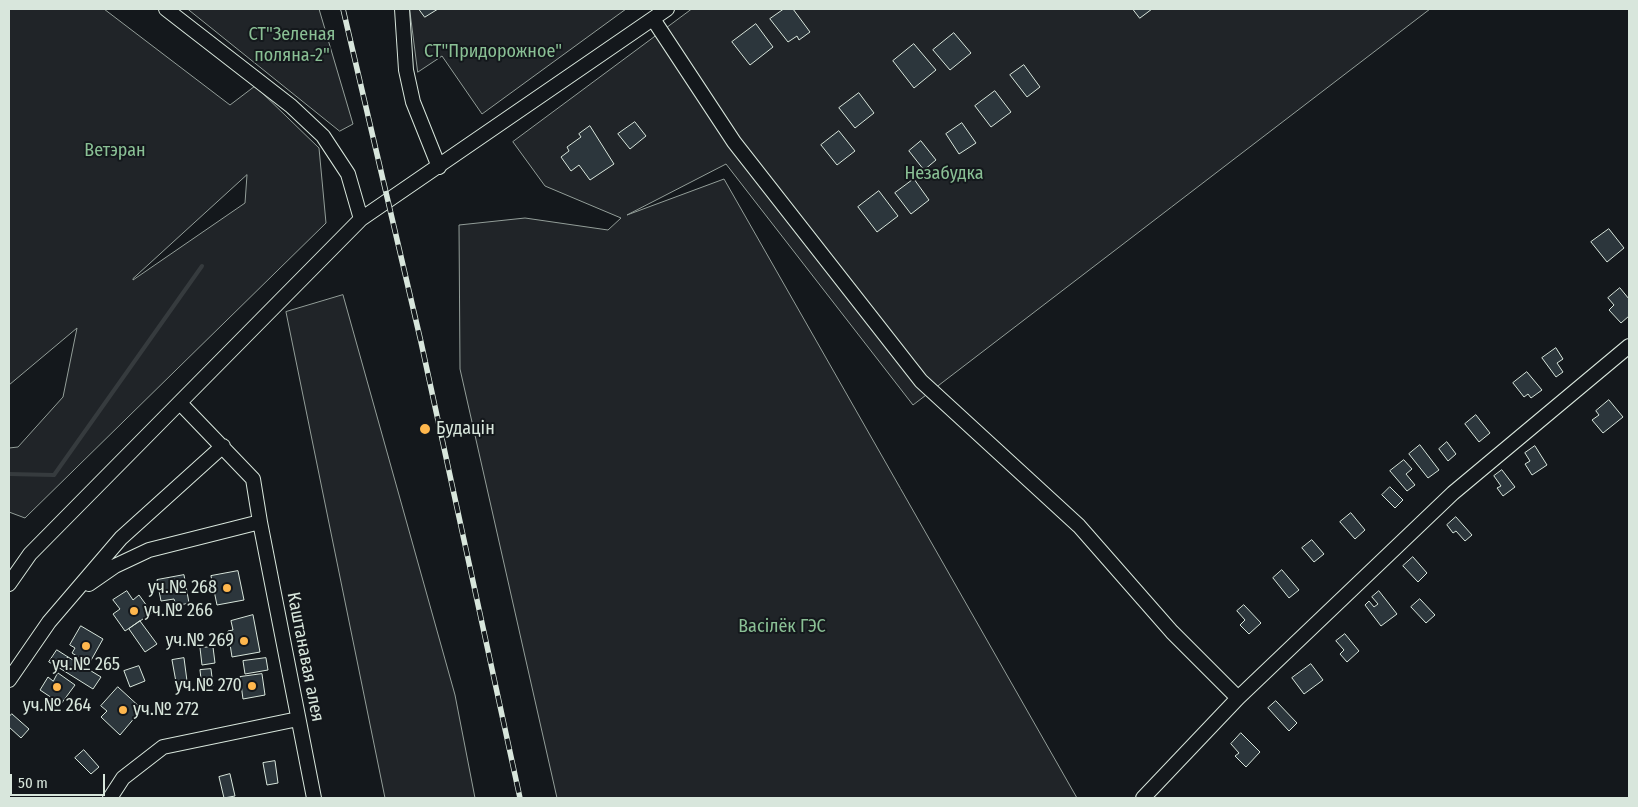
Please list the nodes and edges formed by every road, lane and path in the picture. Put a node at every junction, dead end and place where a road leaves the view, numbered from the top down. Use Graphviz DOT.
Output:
graph roads {
  1 [pos="166,9"];
  2 [pos="402,9"];
  3 [pos="667,9"];
  4 [pos="652,19"];
  5 [pos="438,167"];
  6 [pos="361,219"];
  7 [pos="1629,346"];
  8 [pos="180,403"];
  9 [pos="223,446"];
  10 [pos="260,522"];
  11 [pos="9,584"];
  12 [pos="74,594"];
  13 [pos="9,680"];
  14 [pos="1238,698"];
  15 [pos="298,719"];
  16 [pos="110,798"];
  17 [pos="314,798"];
  18 [pos="1144,798"];
  1 -- 6 [label="street"];
  2 -- 5 [label="street"];
  3 -- 4 [label="street"];
  4 -- 5 [label="street"];
  4 -- 14 [label="street"];
  5 -- 6 [label="street"];
  6 -- 8 [label="street"];
  7 -- 14 [label="street"];
  8 -- 9 [label="street, Каштанавая алея"];
  8 -- 11 [label="street"];
  9 -- 10 [label="street, Каштанавая алея"];
  9 -- 12 [label="street"];
  10 -- 12 [label="street"];
  10 -- 15 [label="street, Каштанавая алея"];
  12 -- 13 [label="street"];
  14 -- 18 [label="street"];
  15 -- 16 [label="street"];
  15 -- 17 [label="street, Каштанавая алея"];
}
